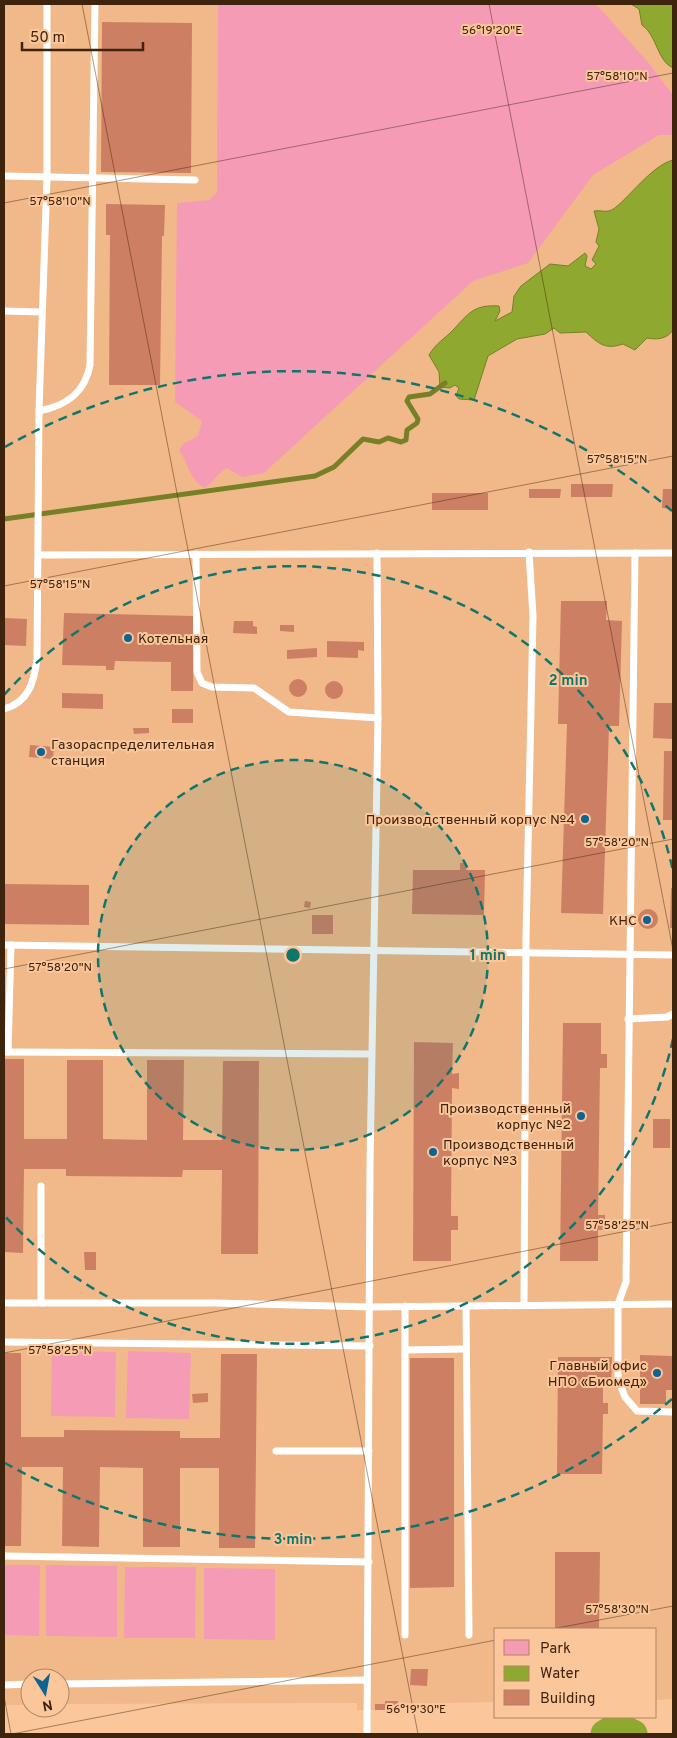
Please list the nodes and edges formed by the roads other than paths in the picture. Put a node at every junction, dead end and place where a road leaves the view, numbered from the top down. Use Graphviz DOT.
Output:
graph roads {
  1 [pos="47,4"];
  2 [pos="95,4"];
  3 [pos="4,176"];
  4 [pos="47,177"];
  5 [pos="94,178"];
  6 [pos="195,180"];
  7 [pos="4,311"];
  8 [pos="42,312"];
  9 [pos="39,411"];
  10 [pos="528,552"];
  11 [pos="378,553"];
  12 [pos="635,553"];
  13 [pos="673,553"];
  14 [pos="196,554"];
  15 [pos="39,555"];
  16 [pos="4,709"];
  17 [pos="378,718"];
  18 [pos="7,945"];
  19 [pos="374,949"];
  20 [pos="526,953"];
  21 [pos="630,954"];
  22 [pos="673,955"];
  23 [pos="673,1014"];
  24 [pos="628,1019"];
  25 [pos="6,1052"];
  26 [pos="372,1054"];
  27 [pos="40,1186"];
  28 [pos="4,1302"];
  29 [pos="41,1302"];
  30 [pos="618,1304"];
  31 [pos="673,1304"];
  32 [pos="524,1305"];
  33 [pos="405,1306"];
  34 [pos="466,1306"];
  35 [pos="371,1307"];
  36 [pos="4,1342"];
  37 [pos="370,1346"];
  38 [pos="465,1349"];
  39 [pos="406,1350"];
  40 [pos="673,1412"];
  41 [pos="276,1451"];
  42 [pos="369,1451"];
  43 [pos="4,1556"];
  44 [pos="369,1562"];
  45 [pos="405,1635"];
  46 [pos="470,1635"];
  47 [pos="367,1680"];
  48 [pos="20,1684"];
  49 [pos="70,1684"];
  50 [pos="4,1685"];
  51 [pos="367,1734"];
  1 -- 4 [label="lane"];
  2 -- 5 [label="lane"];
  3 -- 4 [label="lane"];
  4 -- 5 [label="lane"];
  4 -- 8 [label="lane"];
  5 -- 6 [label="lane"];
  5 -- 9 [label="lane"];
  7 -- 8 [label="lane"];
  8 -- 9 [label="lane"];
  9 -- 15 [label="lane"];
  10 -- 11 [label="lane"];
  10 -- 12 [label="lane"];
  10 -- 20 [label="lane"];
  11 -- 14 [label="lane"];
  11 -- 17 [label="lane"];
  12 -- 13 [label="lane"];
  12 -- 21 [label="lane"];
  14 -- 15 [label="lane"];
  14 -- 17 [label="lane"];
  15 -- 16 [label="lane"];
  17 -- 19 [label="lane"];
  18 -- 19 [label="lane"];
  18 -- 25 [label="lane"];
  19 -- 20 [label="lane"];
  19 -- 26 [label="lane"];
  20 -- 21 [label="lane"];
  20 -- 32 [label="lane"];
  21 -- 22 [label="lane"];
  21 -- 24 [label="lane"];
  23 -- 24 [label="lane"];
  24 -- 30 [label="lane"];
  25 -- 26 [label="lane"];
  26 -- 35 [label="lane"];
  27 -- 29 [label="lane"];
  28 -- 29 [label="lane"];
  29 -- 35 [label="lane"];
  30 -- 31 [label="lane"];
  30 -- 32 [label="lane"];
  30 -- 40 [label="lane"];
  32 -- 34 [label="lane"];
  33 -- 34 [label="lane"];
  33 -- 35 [label="lane"];
  33 -- 39 [label="lane"];
  34 -- 38 [label="lane"];
  35 -- 37 [label="lane"];
  36 -- 37 [label="lane"];
  37 -- 42 [label="lane"];
  38 -- 39 [label="lane"];
  38 -- 46 [label="lane"];
  39 -- 45 [label="lane"];
  41 -- 42 [label="lane"];
  42 -- 44 [label="lane"];
  43 -- 44 [label="lane"];
  44 -- 47 [label="lane"];
  47 -- 49 [label="lane"];
  47 -- 51 [label="lane"];
  48 -- 50 [label="lane"];
}
